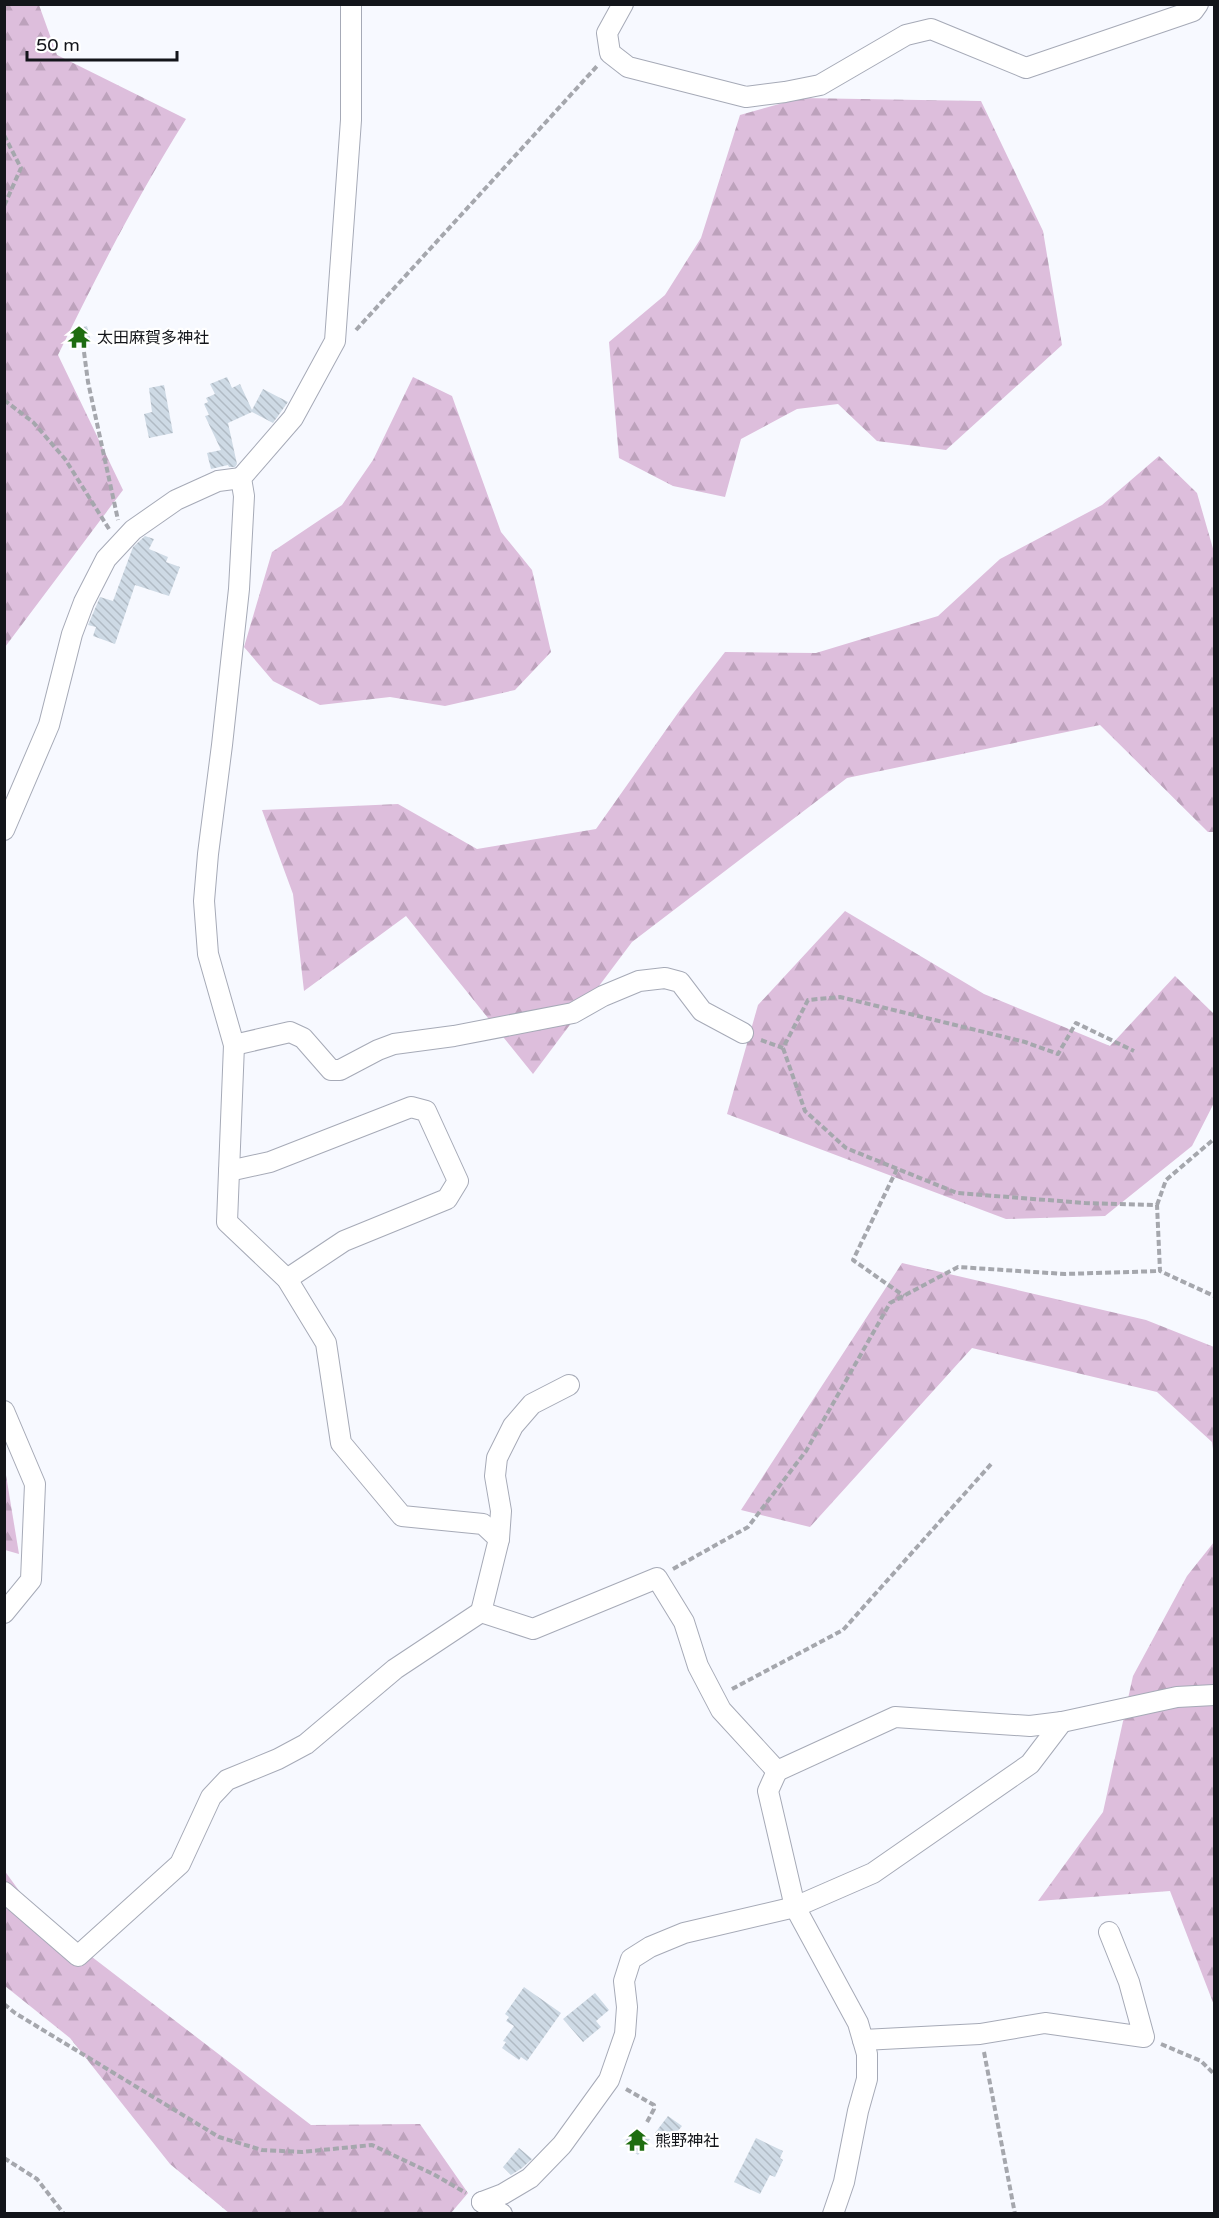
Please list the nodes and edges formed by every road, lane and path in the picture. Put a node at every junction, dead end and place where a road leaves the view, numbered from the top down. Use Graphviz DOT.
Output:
graph roads {
  1 [pos="351,4"];
  2 [pos="623,4"];
  3 [pos="1198,4"];
  4 [pos="610,53"];
  5 [pos="4,135"];
  6 [pos="4,206"];
  7 [pos="335,341"];
  8 [pos="84,352"];
  9 [pos="4,400"];
  10 [pos="241,478"];
  11 [pos="121,542"];
  12 [pos="4,830"];
  13 [pos="743,1033"];
  14 [pos="234,1045"];
  15 [pos="783,1048"];
  16 [pos="1134,1051"];
  17 [pos="1215,1139"];
  18 [pos="897,1168"];
  19 [pos="229,1170"];
  20 [pos="1157,1205"];
  21 [pos="1160,1271"];
  22 [pos="287,1279"];
  23 [pos="904,1296"];
  24 [pos="1215,1296"];
  25 [pos="569,1385"];
  26 [pos="4,1411"];
  27 [pos="992,1463"];
  28 [pos="499,1539"];
  29 [pos="657,1578"];
  30 [pos="481,1612"];
  31 [pos="4,1613"];
  32 [pos="1215,1695"];
  33 [pos="716,1698"];
  34 [pos="1062,1722"];
  35 [pos="777,1772"];
  36 [pos="4,1892"];
  37 [pos="795,1907"];
  38 [pos="1109,1932"];
  39 [pos="4,2004"];
  40 [pos="980,2034"];
  41 [pos="1144,2037"];
  42 [pos="863,2040"];
  43 [pos="1215,2074"];
  44 [pos="609,2080"];
  45 [pos="646,2124"];
  46 [pos="4,2158"];
  47 [pos="482,2202"];
  48 [pos="64,2214"];
  49 [pos="502,2214"];
  50 [pos="833,2214"];
  51 [pos="1015,2214"];
  1 -- 7 [label="street"];
  2 -- 4 [label="street"];
  3 -- 4 [label="street"];
  4 -- 7 [label="path"];
  5 -- 6 [label="path"];
  7 -- 10 [label="street"];
  8 -- 11 [label="path"];
  9 -- 11 [label="path"];
  10 -- 11 [label="street"];
  10 -- 14 [label="street"];
  11 -- 12 [label="street"];
  13 -- 14 [label="street"];
  13 -- 15 [label="path"];
  14 -- 19 [label="street"];
  15 -- 16 [label="path"];
  15 -- 18 [label="path"];
  17 -- 20 [label="path"];
  18 -- 20 [label="path"];
  18 -- 23 [label="path"];
  19 -- 22 [label="street"];
  19 -- 22 [label="street"];
  20 -- 21 [label="path"];
  21 -- 23 [label="path"];
  21 -- 24 [label="path"];
  22 -- 28 [label="street"];
  23 -- 29 [label="path"];
  25 -- 28 [label="street"];
  26 -- 31 [label="street"];
  27 -- 33 [label="path"];
  28 -- 30 [label="street"];
  29 -- 30 [label="street"];
  29 -- 33 [label="street"];
  30 -- 36 [label="street"];
  32 -- 34 [label="street"];
  33 -- 35 [label="street"];
  34 -- 35 [label="street"];
  34 -- 37 [label="street"];
  35 -- 37 [label="street"];
  37 -- 42 [label="street"];
  37 -- 44 [label="street"];
  38 -- 41 [label="street"];
  39 -- 47 [label="path"];
  40 -- 41 [label="street"];
  40 -- 42 [label="street"];
  40 -- 51 [label="path"];
  41 -- 43 [label="path"];
  42 -- 50 [label="street"];
  44 -- 45 [label="path"];
  44 -- 47 [label="street"];
  46 -- 48 [label="path"];
  47 -- 49 [label="street"];
}
